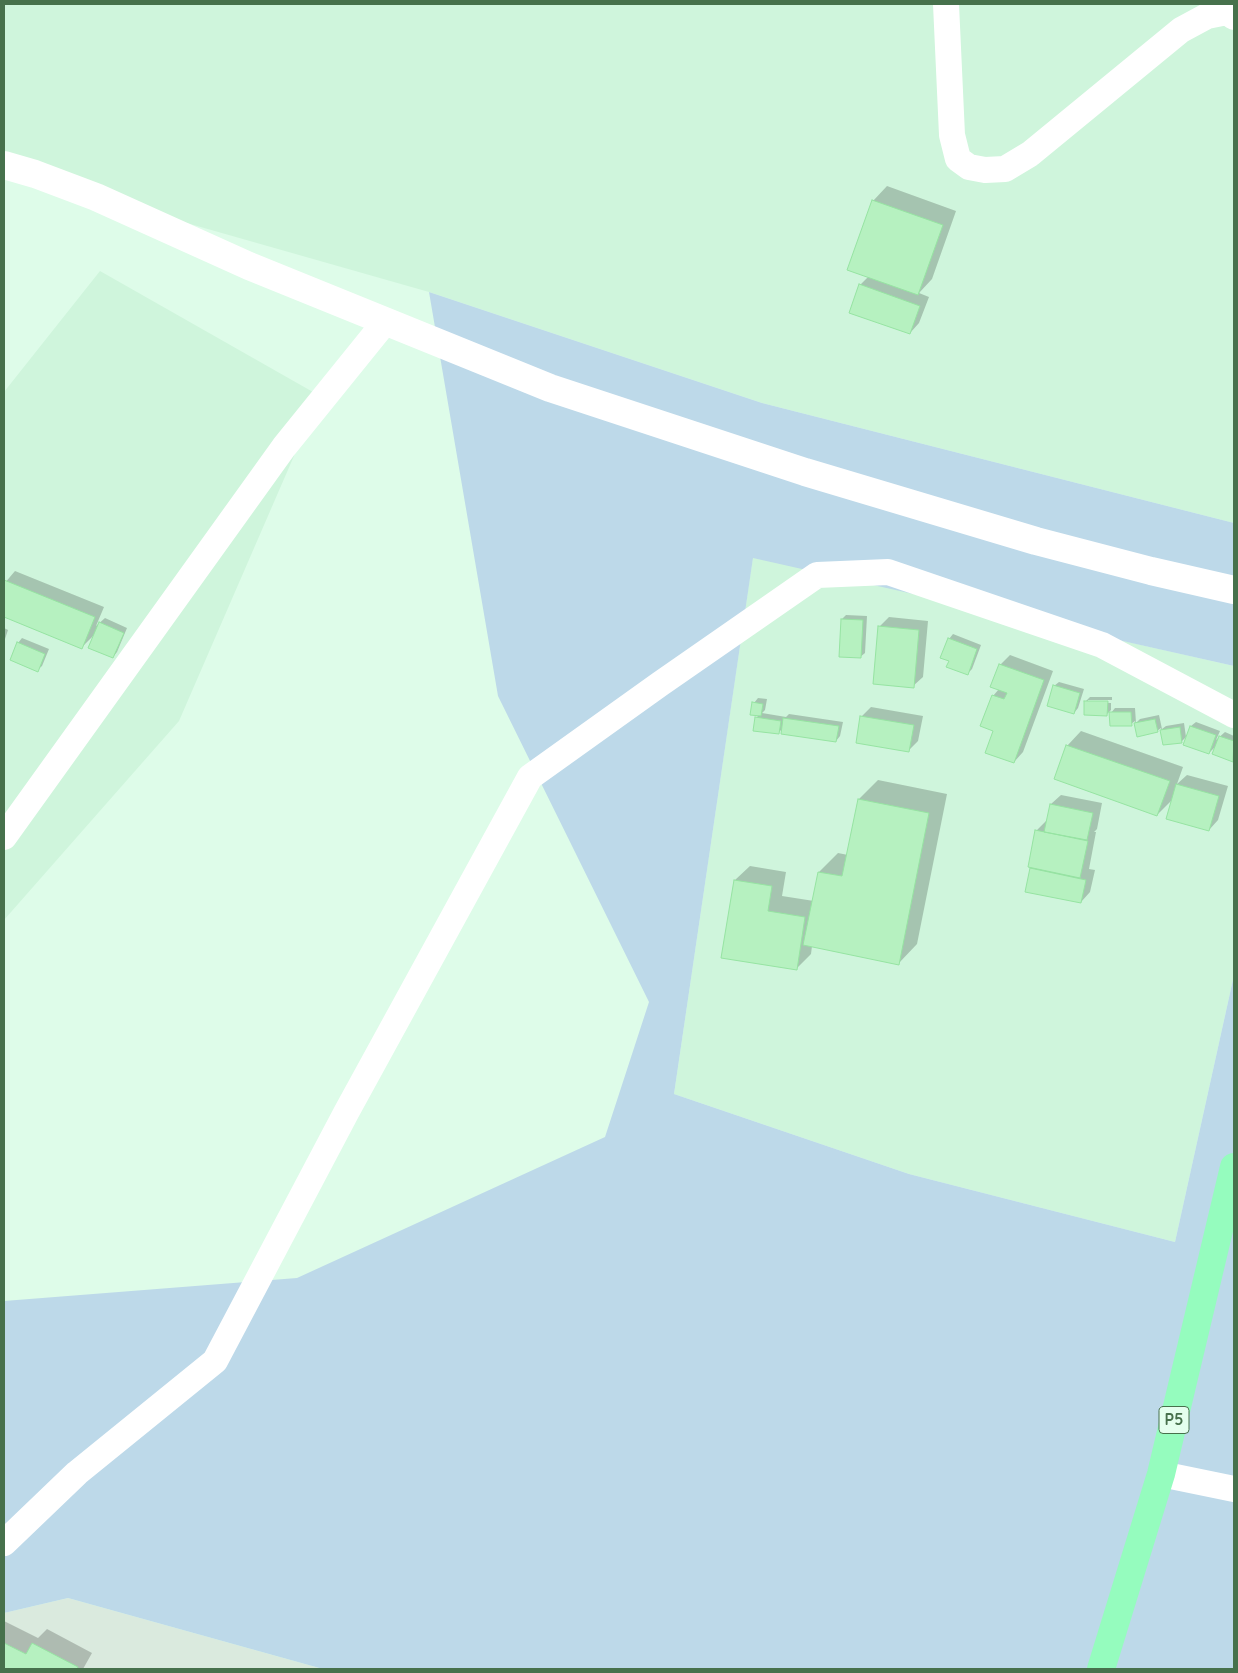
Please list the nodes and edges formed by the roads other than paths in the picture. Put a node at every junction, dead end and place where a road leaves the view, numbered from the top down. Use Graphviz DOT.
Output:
graph roads {
  1 [pos="946,4"];
  2 [pos="1234,16"];
  3 [pos="4,165"];
  4 [pos="385,322"];
  5 [pos="1234,590"];
  6 [pos="1234,716"];
  7 [pos="4,837"];
  8 [pos="1234,1167"];
  9 [pos="1161,1474"];
  10 [pos="1234,1489"];
  11 [pos="4,1543"];
  12 [pos="1101,1669"];
  1 -- 2 [label="street"];
  3 -- 4 [label="street"];
  4 -- 5 [label="street"];
  4 -- 7 [label="street"];
  6 -- 11 [label="street"];
  8 -- 9 [label="main road, P5"];
  9 -- 10 [label="street"];
  9 -- 12 [label="main road, P5"];
}
